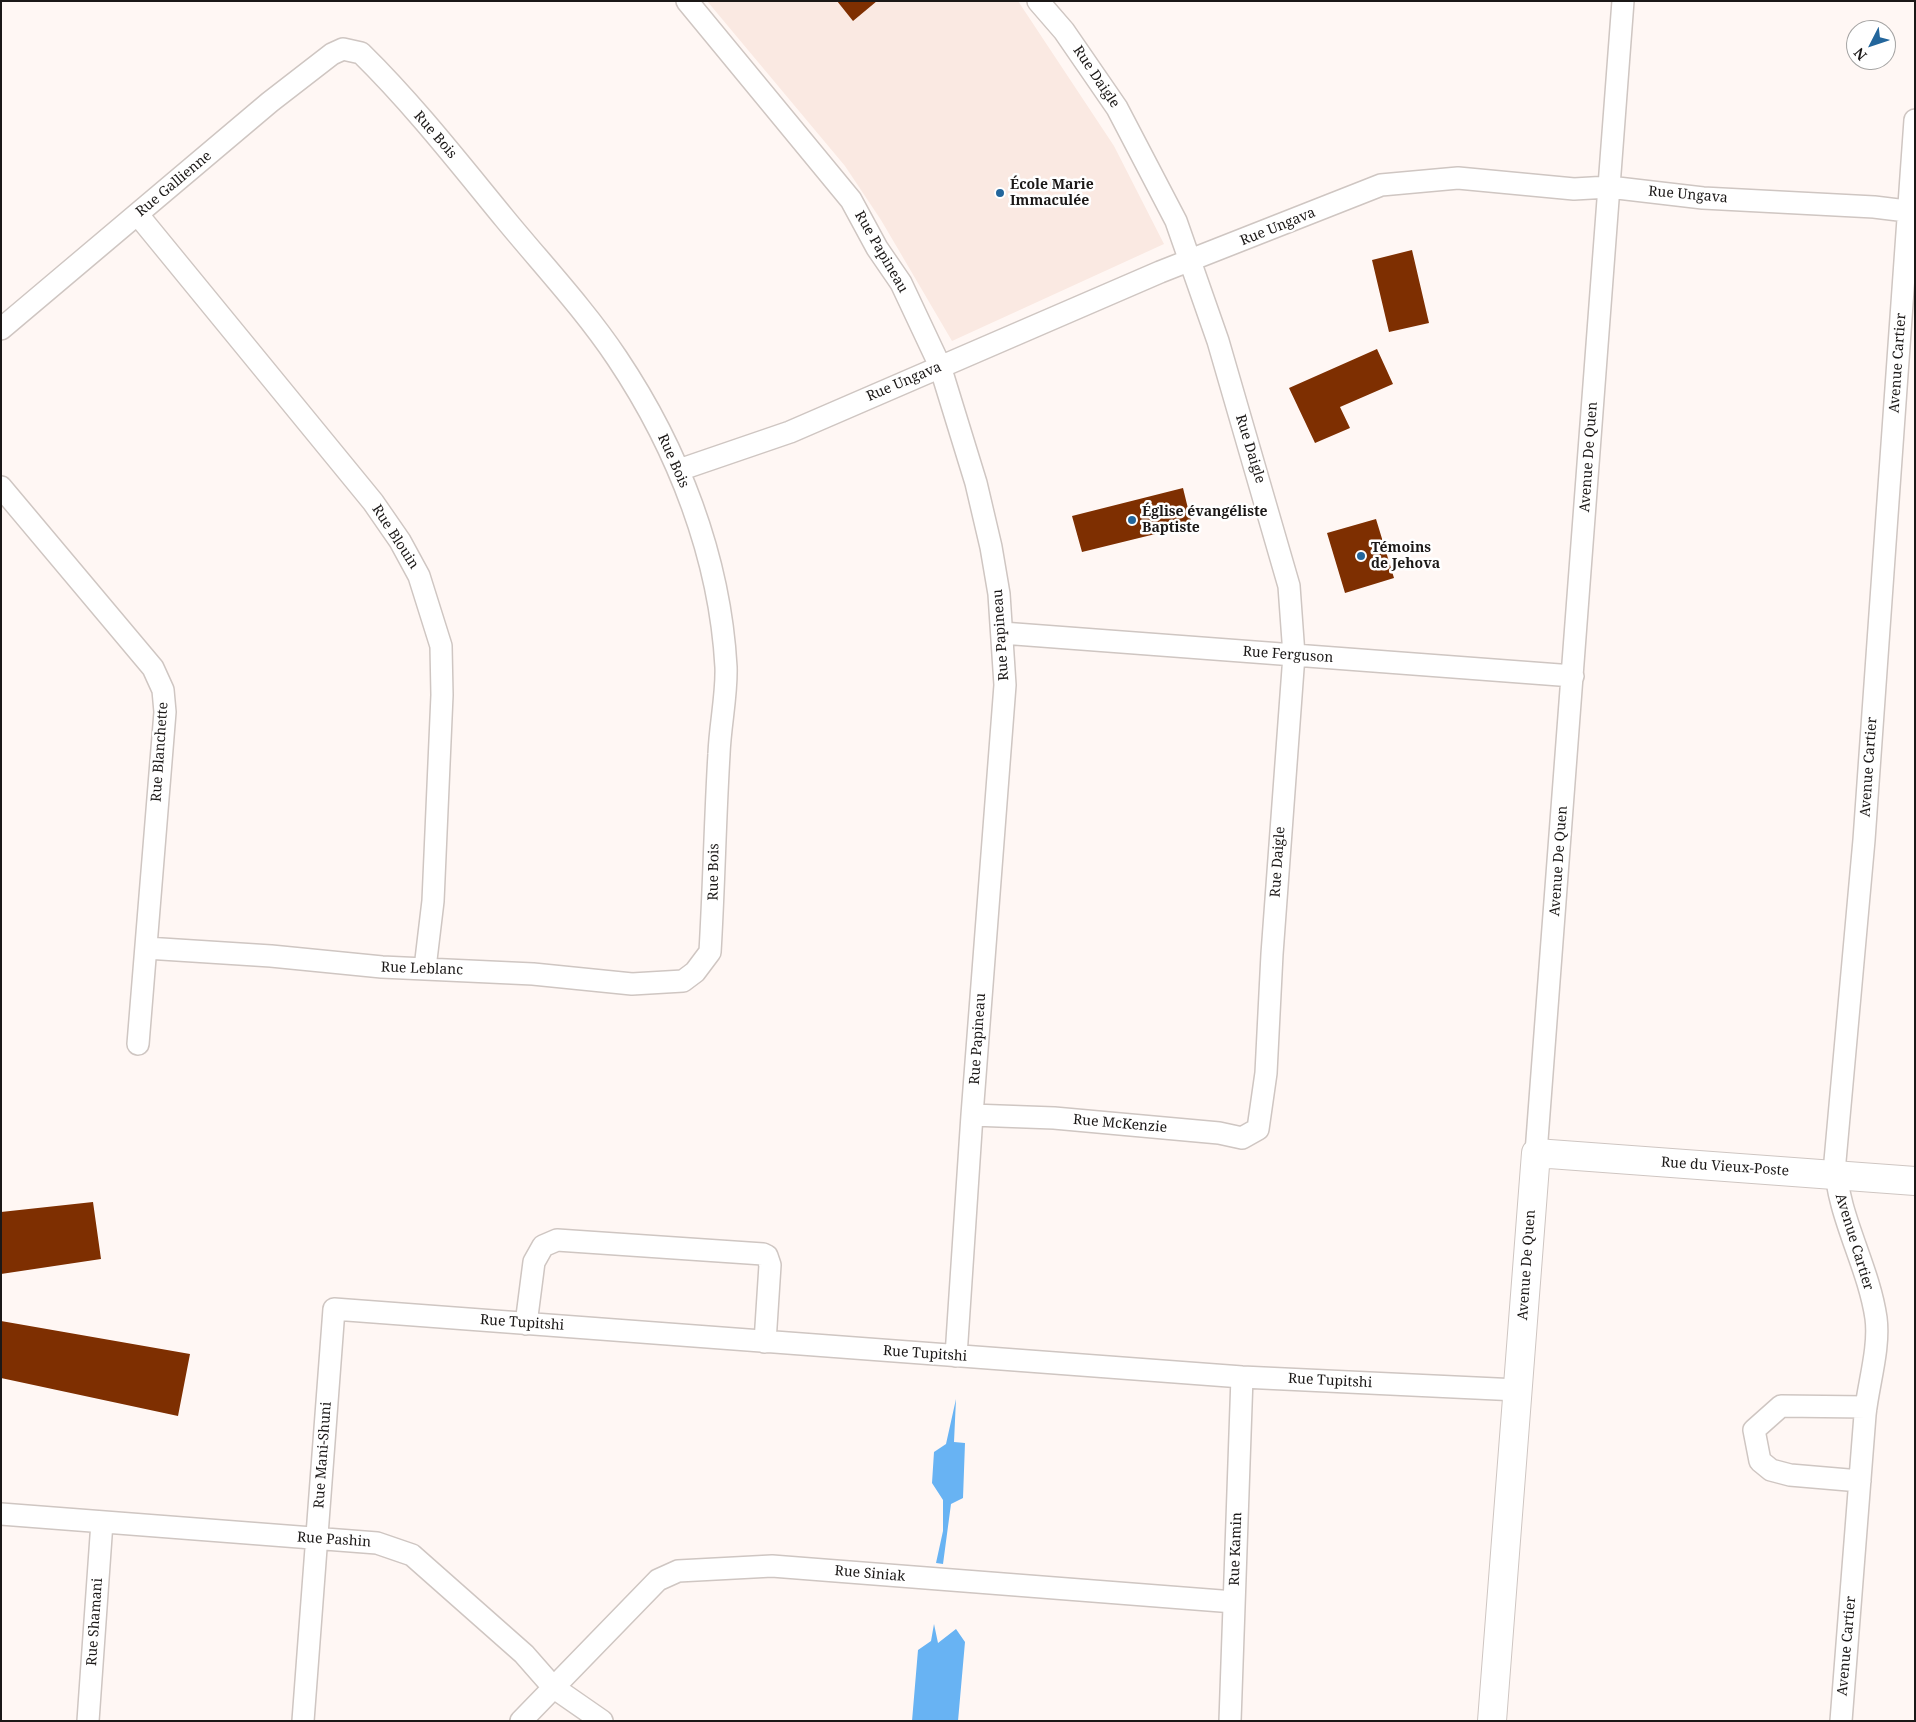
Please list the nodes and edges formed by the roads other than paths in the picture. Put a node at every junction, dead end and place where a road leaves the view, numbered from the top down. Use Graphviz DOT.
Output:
graph roads {
  1 [pos="688,1"];
  2 [pos="1623,1"];
  3 [pos="1042,3"];
  4 [pos="352,51"];
  5 [pos="1915,120"];
  6 [pos="1609,187"];
  7 [pos="1911,211"];
  8 [pos="138,215"];
  9 [pos="1189,261"];
  10 [pos="1,329"];
  11 [pos="940,366"];
  12 [pos="679,470"];
  13 [pos="1,488"];
  14 [pos="1002,633"];
  15 [pos="1294,656"];
  16 [pos="1573,676"];
  17 [pos="146,948"];
  18 [pos="425,968"];
  19 [pos="695,972"];
  20 [pos="138,1044"];
  21 [pos="972,1115"];
  22 [pos="1259,1122"];
  23 [pos="1536,1153"];
  24 [pos="1836,1176"];
  25 [pos="1915,1181"];
  26 [pos="334,1309"];
  27 [pos="526,1324"];
  28 [pos="765,1342"];
  29 [pos="956,1356"];
  30 [pos="1242,1377"];
  31 [pos="1518,1390"];
  32 [pos="1866,1407"];
  33 [pos="1860,1481"];
  34 [pos="1,1514"];
  35 [pos="102,1522"];
  36 [pos="316,1540"];
  37 [pos="1234,1602"];
  38 [pos="553,1687"];
  39 [pos="88,1721"];
  40 [pos="303,1721"];
  41 [pos="521,1721"];
  42 [pos="602,1721"];
  43 [pos="1230,1721"];
  44 [pos="1492,1721"];
  45 [pos="1841,1721"];
  1 -- 11 [label="street, Rue Papineau"];
  2 -- 6 [label="street, Avenue De Quen"];
  3 -- 9 [label="street, Rue Daigle"];
  4 -- 8 [label="street, Rue Gallienne"];
  4 -- 12 [label="street, Rue Bois"];
  5 -- 7 [label="street, Avenue Cartier"];
  6 -- 7 [label="street, Rue Ungava"];
  6 -- 9 [label="street, Rue Ungava"];
  6 -- 16 [label="street, Avenue De Quen"];
  7 -- 24 [label="street, Avenue Cartier"];
  8 -- 10 [label="street, Rue Gallienne"];
  8 -- 18 [label="street, Rue Blouin"];
  9 -- 11 [label="street, Rue Ungava"];
  9 -- 15 [label="street, Rue Daigle"];
  11 -- 12 [label="street, Rue Ungava"];
  11 -- 14 [label="street, Rue Papineau"];
  12 -- 19 [label="street, Rue Bois"];
  13 -- 17 [label="street, Rue Blanchette"];
  14 -- 15 [label="street, Rue Ferguson"];
  14 -- 21 [label="street, Rue Papineau"];
  15 -- 16 [label="street, Rue Ferguson"];
  15 -- 22 [label="street, Rue Daigle"];
  16 -- 23 [label="street, Avenue De Quen"];
  17 -- 18 [label="street, Rue Leblanc"];
  17 -- 20 [label="street, Rue Blanchette"];
  18 -- 19 [label="street, Rue Leblanc"];
  21 -- 22 [label="street, Rue McKenzie"];
  21 -- 29 [label="street, Rue Papineau"];
  23 -- 24 [label="street, Rue du Vieux-Poste"];
  23 -- 31 [label="street, Avenue De Quen"];
  24 -- 25 [label="street, Rue du Vieux-Poste"];
  24 -- 32 [label="street, Avenue Cartier"];
  26 -- 27 [label="street, Rue Tupitshi"];
  26 -- 36 [label="street, Rue Mani-Shuni"];
  27 -- 28 [label="street, Rue Tupitshi"];
  27 -- 28 [label="street"];
  28 -- 29 [label="street, Rue Tupitshi"];
  29 -- 30 [label="street, Rue Tupitshi"];
  30 -- 31 [label="street, Rue Tupitshi"];
  30 -- 37 [label="street, Rue Kamin"];
  31 -- 44 [label="street, Avenue De Quen"];
  32 -- 33 [label="street, Avenue Cartier"];
  32 -- 33 [label="street"];
  33 -- 45 [label="street, Avenue Cartier"];
  34 -- 35 [label="street, Rue Pashin"];
  35 -- 36 [label="street, Rue Pashin"];
  35 -- 39 [label="street, Rue Shamani"];
  36 -- 38 [label="street, Rue Pashin"];
  36 -- 40 [label="street, Rue Mani-Shuni"];
  37 -- 38 [label="street, Rue Siniak"];
  37 -- 43 [label="street, Rue Kamin"];
  38 -- 41 [label="street, Rue Siniak"];
  38 -- 42 [label="street, Rue Pashin"];
}
